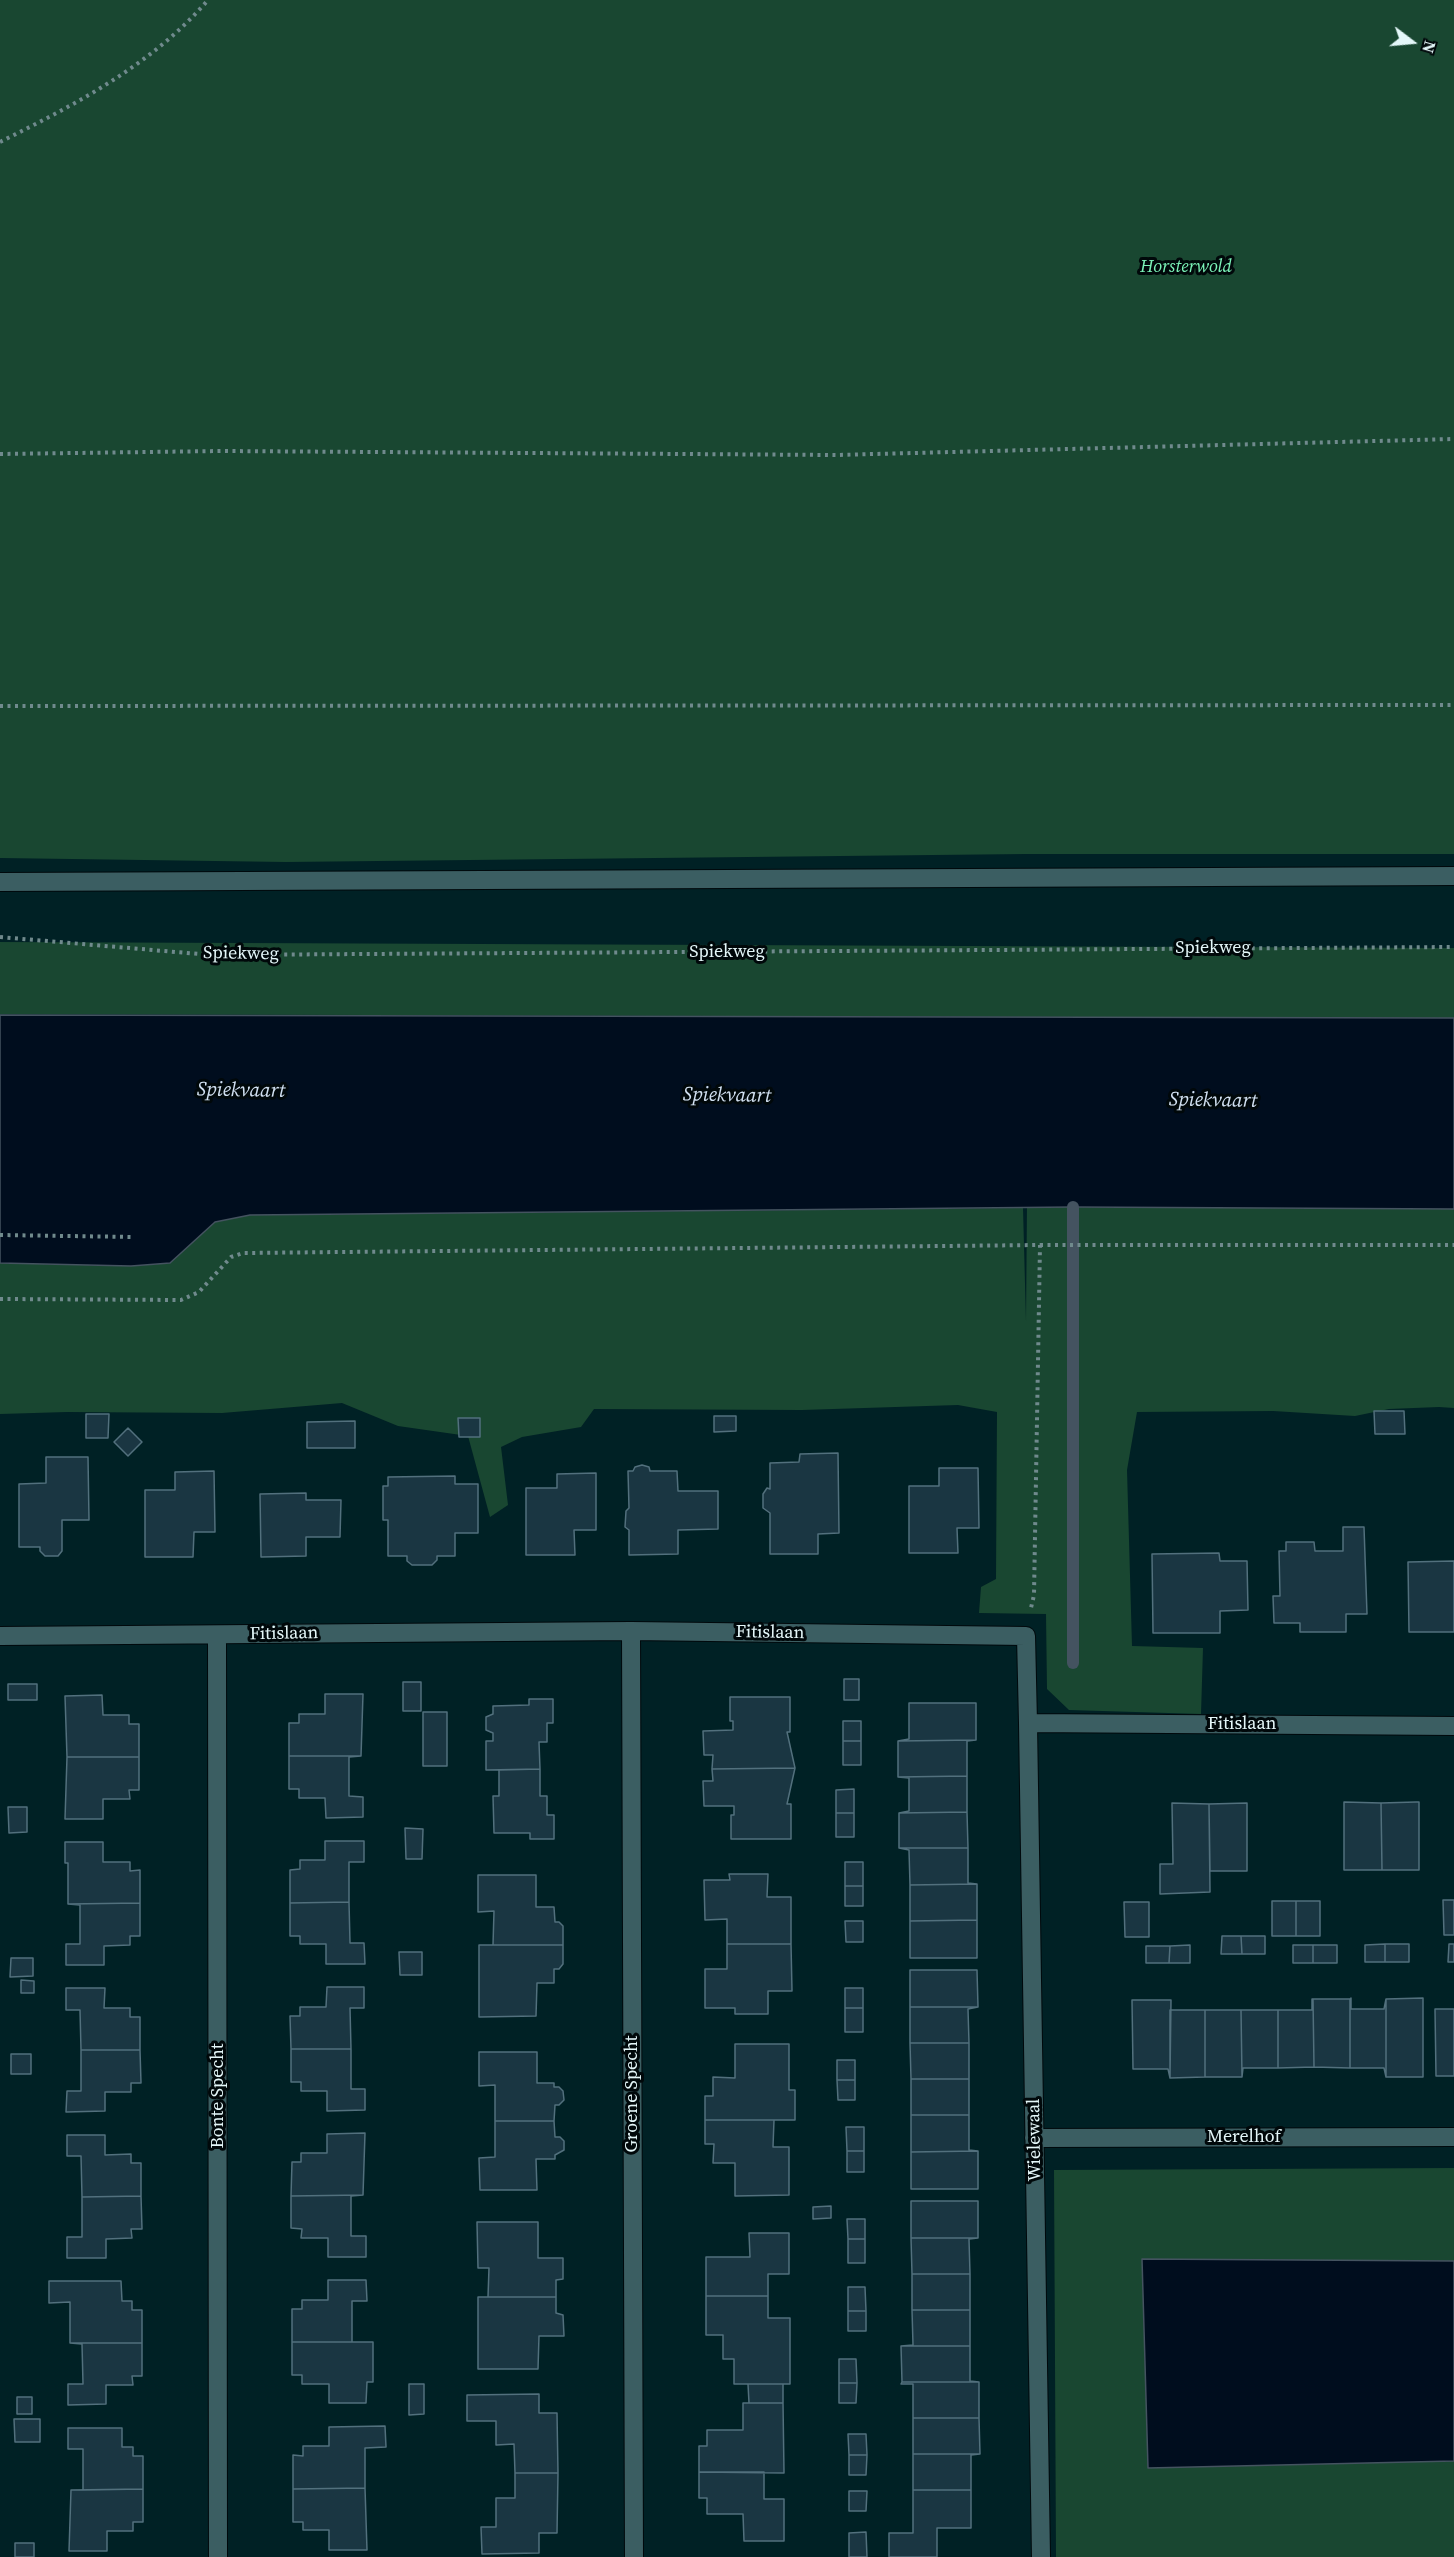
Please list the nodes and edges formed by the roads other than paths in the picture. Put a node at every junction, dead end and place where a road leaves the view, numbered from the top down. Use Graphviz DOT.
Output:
graph roads {
  1 [pos="1454,876"];
  2 [pos="0,882"];
  3 [pos="631,1631"];
  4 [pos="217,1635"];
  5 [pos="0,1636"];
  6 [pos="1028,1723"];
  7 [pos="1454,1726"];
  8 [pos="1454,2137"];
  9 [pos="1035,2138"];
  10 [pos="218,2557"];
  11 [pos="634,2557"];
  12 [pos="1041,2557"];
  1 -- 2 [label="street"];
  3 -- 4 [label="street, Fitislaan"];
  3 -- 6 [label="street, Fitislaan"];
  3 -- 11 [label="street, Groene Specht"];
  4 -- 5 [label="street, Fitislaan"];
  4 -- 10 [label="street, Bonte Specht"];
  6 -- 7 [label="street, Fitislaan"];
  6 -- 9 [label="street, Wielewaal"];
  8 -- 9 [label="street, Merelhof"];
  9 -- 12 [label="street, Wielewaal"];
}
